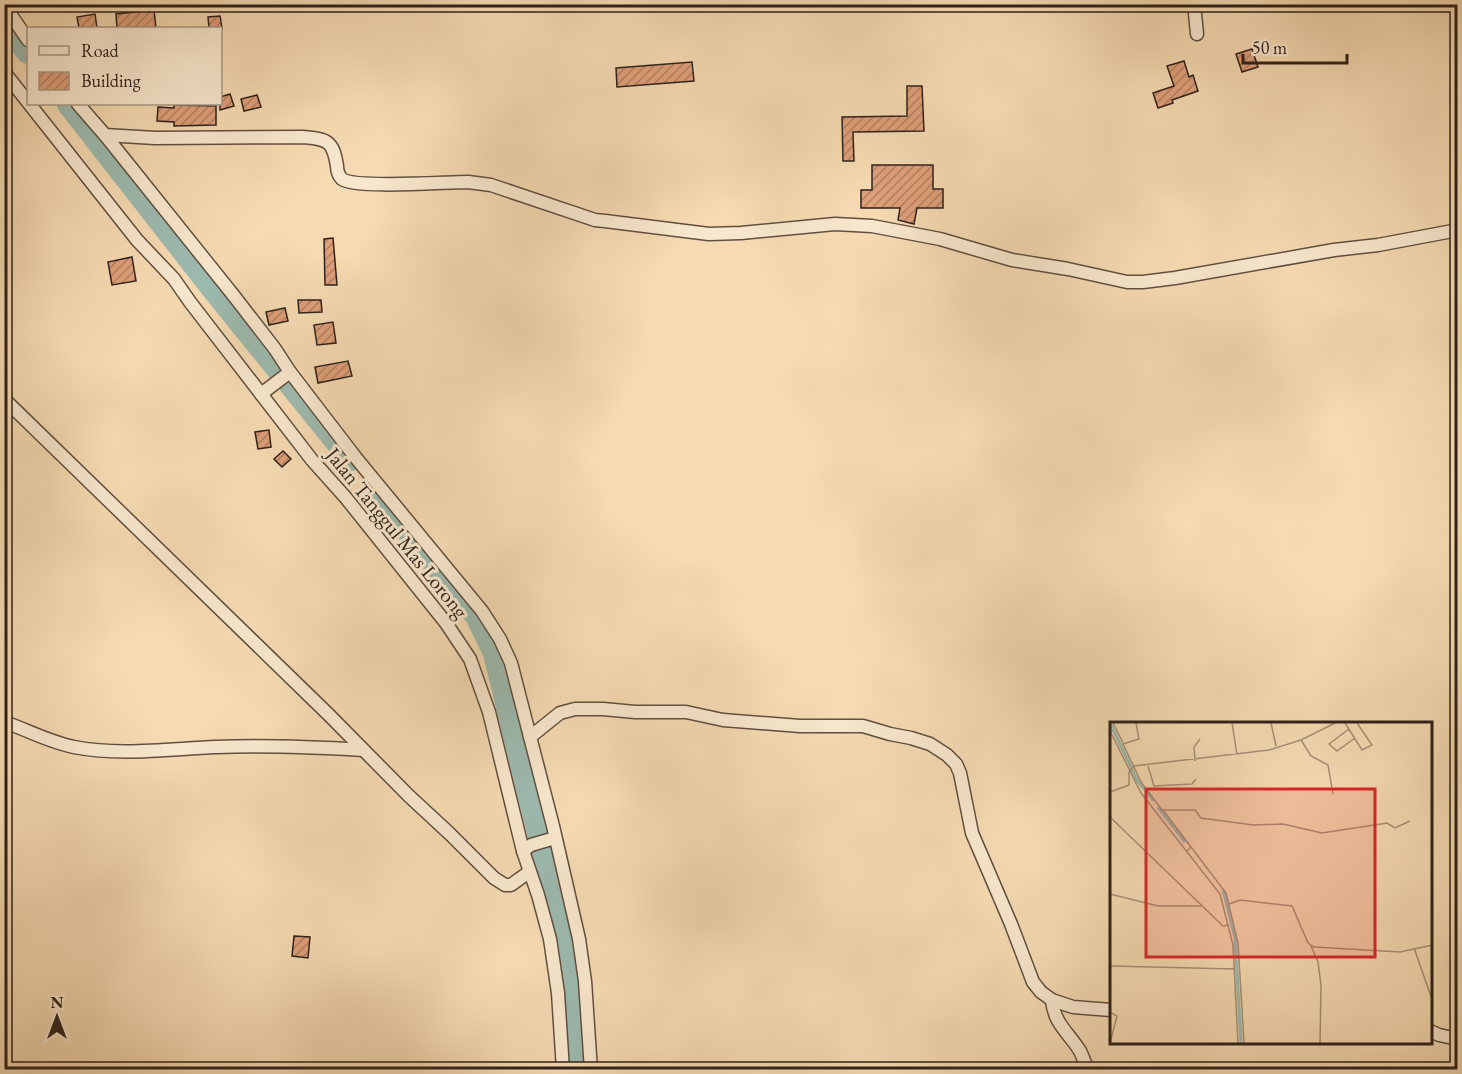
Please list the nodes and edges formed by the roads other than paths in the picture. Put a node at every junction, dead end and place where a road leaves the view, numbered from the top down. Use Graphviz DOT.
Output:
graph roads {
  1 [pos="1194,4"];
  2 [pos="4,5"];
  3 [pos="1197,34"];
  4 [pos="27,39"];
  5 [pos="4,72"];
  6 [pos="27,102"];
  7 [pos="29,105"];
  8 [pos="79,105"];
  9 [pos="105,135"];
  10 [pos="1458,230"];
  11 [pos="281,379"];
  12 [pos="261,394"];
  13 [pos="4,399"];
  14 [pos="4,722"];
  15 [pos="530,736"];
  16 [pos="363,750"];
  17 [pos="553,838"];
  18 [pos="527,848"];
  19 [pos="530,872"];
  20 [pos="1052,1000"];
  21 [pos="1110,1010"];
  22 [pos="1432,1032"];
  23 [pos="1458,1039"];
  24 [pos="563,1070"];
  25 [pos="591,1070"];
  26 [pos="1088,1070"];
  1 -- 3 [label="street"];
  2 -- 4 [label="street"];
  5 -- 6 [label="street, Jalan Tanggul Mas Lorong"];
  7 -- 12 [label="street, Jalan Tanggul Mas Lorong"];
  8 -- 9 [label="street"];
  9 -- 10 [label="street"];
  9 -- 11 [label="street"];
  11 -- 12 [label="street"];
  11 -- 15 [label="street"];
  12 -- 18 [label="street, Jalan Tanggul Mas Lorong"];
  13 -- 16 [label="street"];
  14 -- 16 [label="street"];
  15 -- 17 [label="street"];
  15 -- 20 [label="street"];
  16 -- 19 [label="street"];
  17 -- 18 [label="street"];
  17 -- 25 [label="street"];
  18 -- 19 [label="street, Jalan Tanggul Mas Lorong"];
  19 -- 24 [label="street, Jalan Tanggul Mas Lorong"];
  20 -- 21 [label="street"];
  20 -- 26 [label="street"];
  22 -- 23 [label="street"];
}
